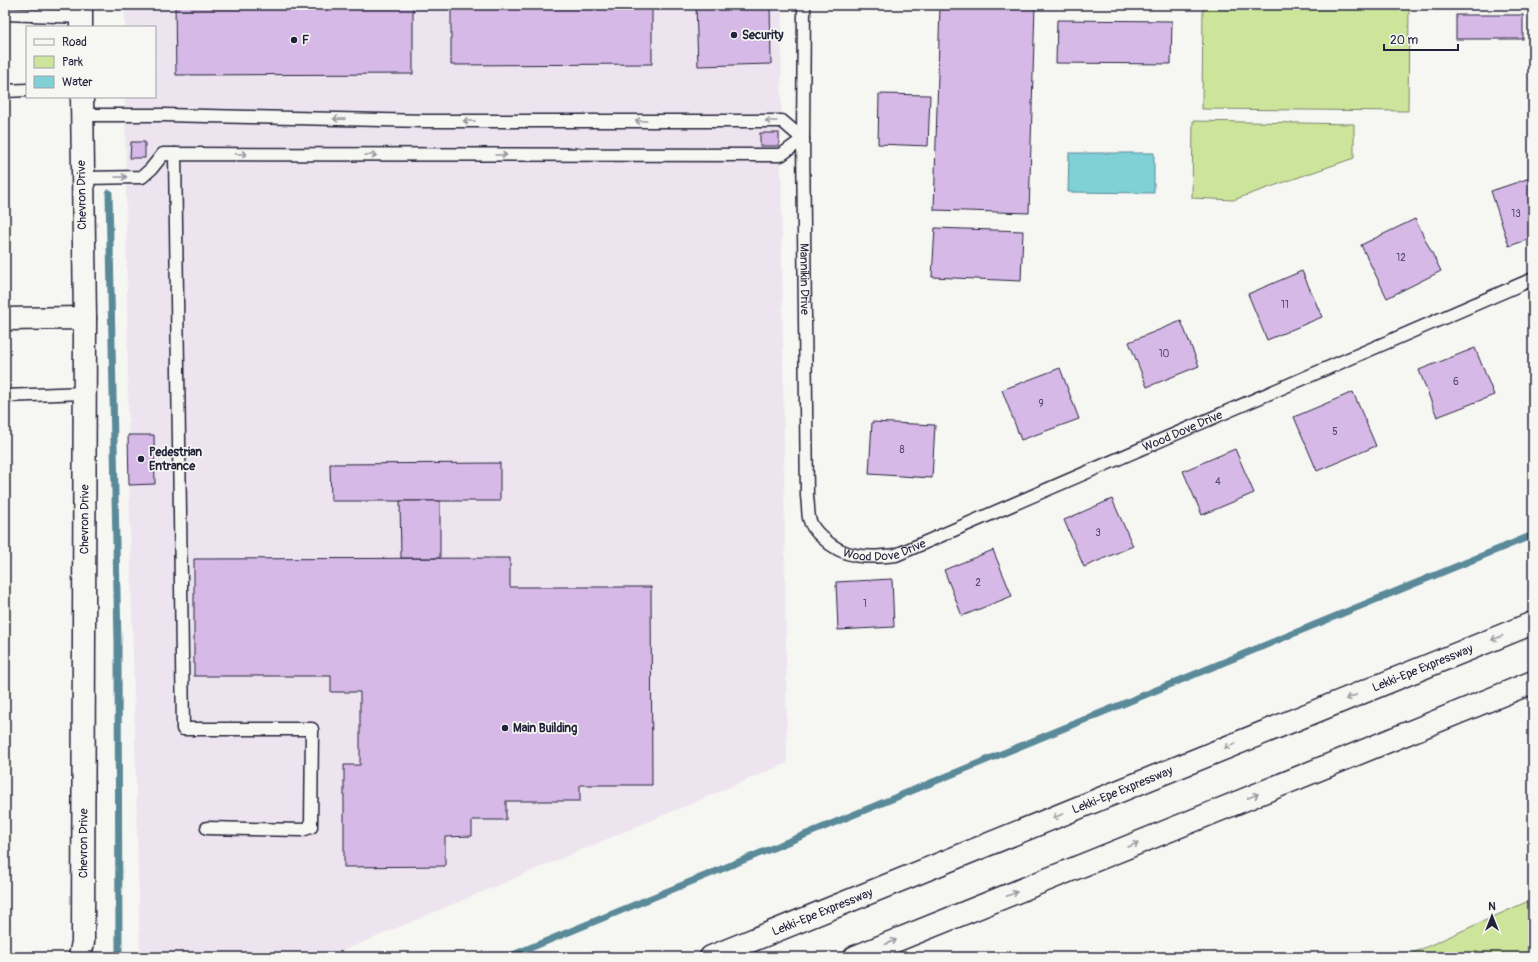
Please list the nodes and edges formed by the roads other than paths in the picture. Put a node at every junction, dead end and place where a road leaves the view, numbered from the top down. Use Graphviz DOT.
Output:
graph roads {
  1 [pos="804,5"];
  2 [pos="5,14"];
  3 [pos="81,16"];
  4 [pos="26,90"];
  5 [pos="5,91"];
  6 [pos="82,106"];
  7 [pos="804,139"];
  8 [pos="175,154"];
  9 [pos="82,178"];
  10 [pos="1533,279"];
  11 [pos="85,318"];
  12 [pos="5,319"];
  13 [pos="84,392"];
  14 [pos="5,396"];
  15 [pos="830,545"];
  16 [pos="1533,623"];
  17 [pos="1533,682"];
  18 [pos="207,828"];
  19 [pos="85,952"];
  20 [pos="712,957"];
  21 [pos="855,957"];
  1 -- 7 [label="lane, Mannikin Drive"];
  2 -- 3 [label="lane"];
  4 -- 5 [label="lane"];
  7 -- 6 [label="lane, one-way"];
  6 -- 9 [label="main road, Chevron Drive"];
  8 -- 7 [label="lane, one-way"];
  7 -- 15 [label="lane, Mannikin Drive"];
  9 -- 8 [label="lane, one-way"];
  8 -- 18 [label="lane"];
  9 -- 11 [label="main road, Chevron Drive"];
  10 -- 15 [label="lane, Wood Dove Drive"];
  11 -- 12 [label="main road"];
  11 -- 13 [label="main road, Chevron Drive"];
  13 -- 14 [label="lane"];
  13 -- 19 [label="main road, Chevron Drive"];
  16 -- 20 [label="main road, Lekki-Epe Expressway, one-way"];
  21 -- 17 [label="main road, one-way"];
}
